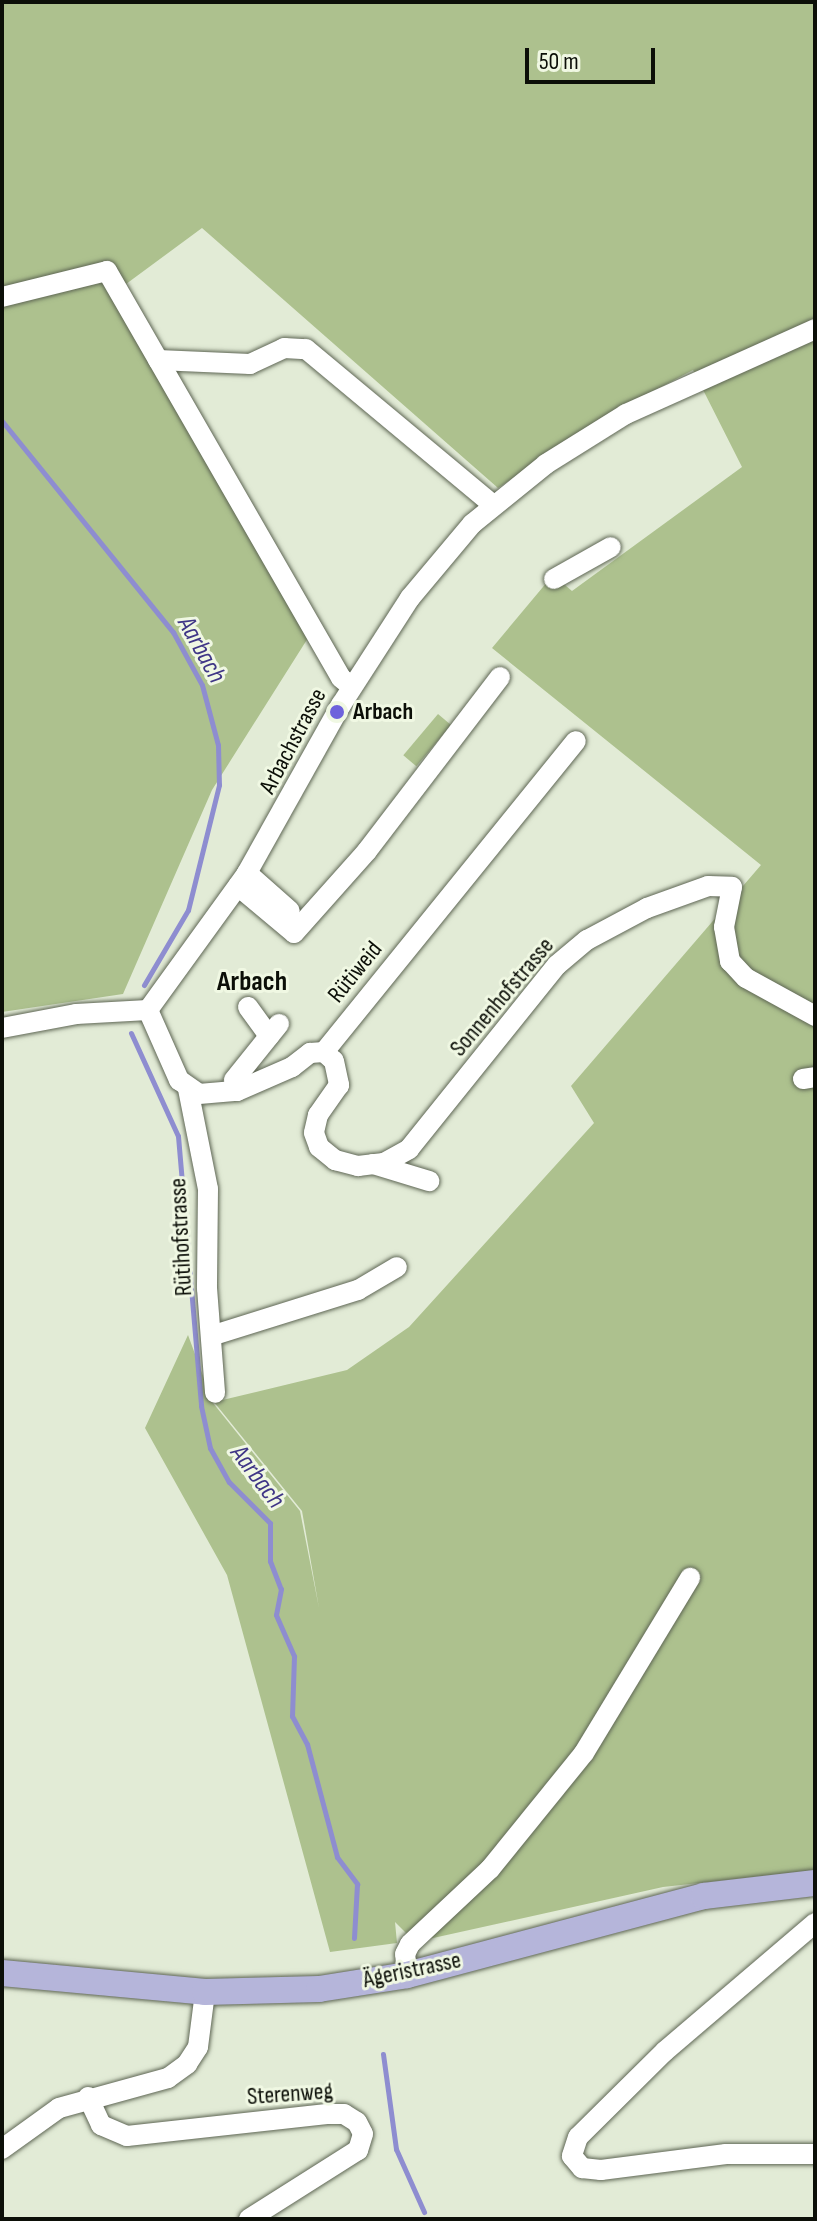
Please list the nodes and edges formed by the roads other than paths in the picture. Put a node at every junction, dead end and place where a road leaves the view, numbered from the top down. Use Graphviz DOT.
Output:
graph roads {
  1 [pos="2,297"];
  2 [pos="815,329"];
  3 [pos="158,360"];
  4 [pos="493,505"];
  5 [pos="611,547"];
  6 [pos="554,579"];
  7 [pos="500,677"];
  8 [pos="352,687"];
  9 [pos="576,741"];
  10 [pos="242,880"];
  11 [pos="290,911"];
  12 [pos="248,1007"];
  13 [pos="148,1010"];
  14 [pos="815,1016"];
  15 [pos="2,1028"];
  16 [pos="324,1052"];
  17 [pos="188,1089"];
  18 [pos="237,1091"];
  19 [pos="373,1164"];
  20 [pos="429,1181"];
  21 [pos="397,1267"];
  22 [pos="214,1335"];
  23 [pos="215,1393"];
  24 [pos="690,1578"];
  25 [pos="815,1883"];
  26 [pos="815,1923"];
  27 [pos="2,1973"];
  28 [pos="407,1975"];
  29 [pos="205,1992"];
  30 [pos="88,2097"];
  31 [pos="2,2149"];
  32 [pos="815,2154"];
  33 [pos="249,2219"];
  1 -- 3 [label="street"];
  2 -- 4 [label="street, Arbachstrasse"];
  3 -- 4 [label="street"];
  3 -- 8 [label="street"];
  4 -- 8 [label="street, Arbachstrasse"];
  5 -- 6 [label="street"];
  7 -- 10 [label="street"];
  8 -- 10 [label="street, Arbachstrasse"];
  9 -- 16 [label="street, Rütiweid"];
  10 -- 11 [label="street"];
  10 -- 13 [label="street, Arbachstrasse"];
  12 -- 18 [label="street"];
  13 -- 15 [label="street"];
  13 -- 17 [label="street"];
  14 -- 19 [label="street, Sonnenhofstrasse"];
  16 -- 18 [label="street, Rütiweid"];
  16 -- 19 [label="street"];
  17 -- 18 [label="street, Rütiweid"];
  17 -- 22 [label="street, Rütihofstrasse"];
  19 -- 20 [label="street"];
  21 -- 22 [label="street"];
  22 -- 23 [label="street, Rütihofstrasse"];
  24 -- 28 [label="street"];
  25 -- 28 [label="main road, Ägeristrasse"];
  26 -- 32 [label="street"];
  27 -- 29 [label="main road, Ägeristrasse"];
  28 -- 29 [label="main road, Ägeristrasse"];
  29 -- 30 [label="street"];
  30 -- 31 [label="street"];
  30 -- 33 [label="street, Sterenweg"];
}
